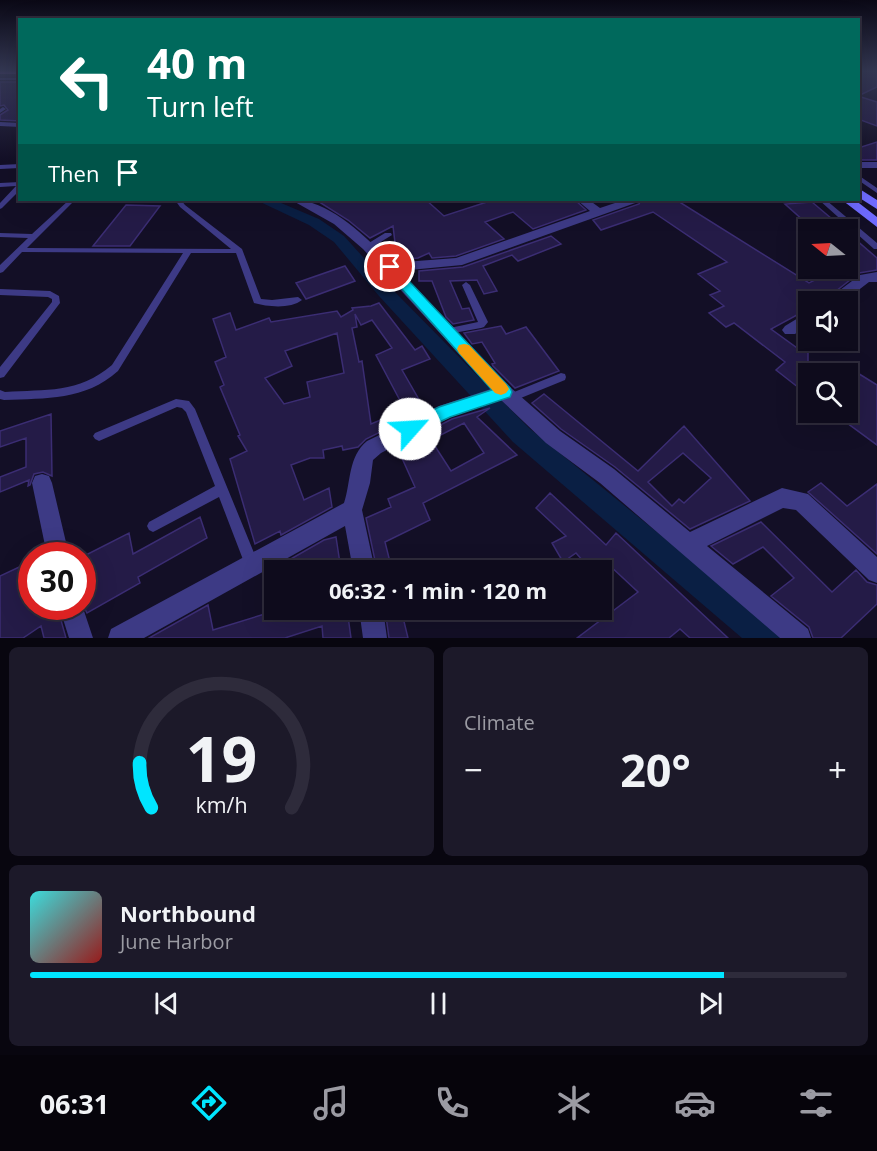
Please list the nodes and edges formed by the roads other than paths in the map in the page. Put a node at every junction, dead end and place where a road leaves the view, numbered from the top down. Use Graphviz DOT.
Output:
graph roads {
  1 [pos="0,124"];
  2 [pos="18,125"];
  3 [pos="860,165"];
  4 [pos="877,165"];
  5 [pos="18,166"];
  6 [pos="0,167"];
  7 [pos="860,178"];
  8 [pos="0,185"];
  9 [pos="18,185"];
  10 [pos="18,187"];
  11 [pos="877,191"];
  12 [pos="860,192"];
  13 [pos="860,193"];
  14 [pos="71,201"];
  15 [pos="179,201"];
  16 [pos="301,201"];
  17 [pos="583,201"];
  18 [pos="631,201"];
  19 [pos="823,201"];
  20 [pos="849,201"];
  21 [pos="877,205"];
  22 [pos="0,207"];
  23 [pos="598,212"];
  24 [pos="877,223"];
  25 [pos="388,235"];
  26 [pos="0,236"];
  27 [pos="34,236"];
  28 [pos="368,246"];
  29 [pos="877,247"];
  30 [pos="20,250"];
  31 [pos="188,251"];
  32 [pos="239,251"];
  33 [pos="390,267"];
  34 [pos="0,270"];
  35 [pos="877,277"];
  36 [pos="466,285"];
  37 [pos="849,291"];
  38 [pos="0,292"];
  39 [pos="298,300"];
  40 [pos="798,324"];
  41 [pos="790,330"];
  42 [pos="448,332"];
  43 [pos="0,374"];
  44 [pos="561,378"];
  45 [pos="0,394"];
  46 [pos="504,395"];
  47 [pos="99,436"];
  48 [pos="42,483"];
  49 [pos="222,489"];
  50 [pos="352,510"];
  51 [pos="153,526"];
  52 [pos="55,542"];
  53 [pos="687,545"];
  54 [pos="362,560"];
  55 [pos="252,566"];
  56 [pos="877,572"];
  57 [pos="75,620"];
  58 [pos="373,620"];
  59 [pos="81,638"];
  60 [pos="120,638"];
  61 [pos="375,638"];
  62 [pos="799,638"];
  1 -- 2 [label="lane"];
  3 -- 4 [label="street"];
  5 -- 6 [label="lane"];
  7 -- 11 [label="lane"];
  8 -- 9 [label="lane"];
  10 -- 22 [label="lane"];
  11 -- 12 [label="lane"];
  13 -- 21 [label="main road"];
  14 -- 27 [label="lane"];
  15 -- 32 [label="lane"];
  16 -- 28 [label="street"];
  17 -- 23 [label="street"];
  18 -- 23 [label="street"];
  19 -- 29 [label="lane"];
  20 -- 24 [label="main road"];
  23 -- 33 [label="street"];
  25 -- 28 [label="lane"];
  26 -- 27 [label="lane"];
  27 -- 30 [label="lane"];
  28 -- 33 [label="street"];
  30 -- 31 [label="lane"];
  30 -- 34 [label="lane"];
  31 -- 32 [label="lane"];
  31 -- 45 [label="lane"];
  32 -- 39 [label="lane"];
  33 -- 42 [label="street"];
  35 -- 37 [label="street"];
  36 -- 42 [label="lane"];
  38 -- 43 [label="lane"];
  40 -- 41 [label="street"];
  42 -- 46 [label="street"];
  44 -- 46 [label="lane"];
  46 -- 50 [label="street"];
  46 -- 53 [label="street"];
  47 -- 49 [label="lane"];
  48 -- 52 [label="street"];
  49 -- 51 [label="lane"];
  49 -- 55 [label="lane"];
  50 -- 54 [label="street"];
  50 -- 55 [label="street"];
  53 -- 56 [label="street"];
  53 -- 62 [label="street"];
  55 -- 60 [label="street"];
  57 -- 59 [label="street"];
  58 -- 61 [label="street"];
}
